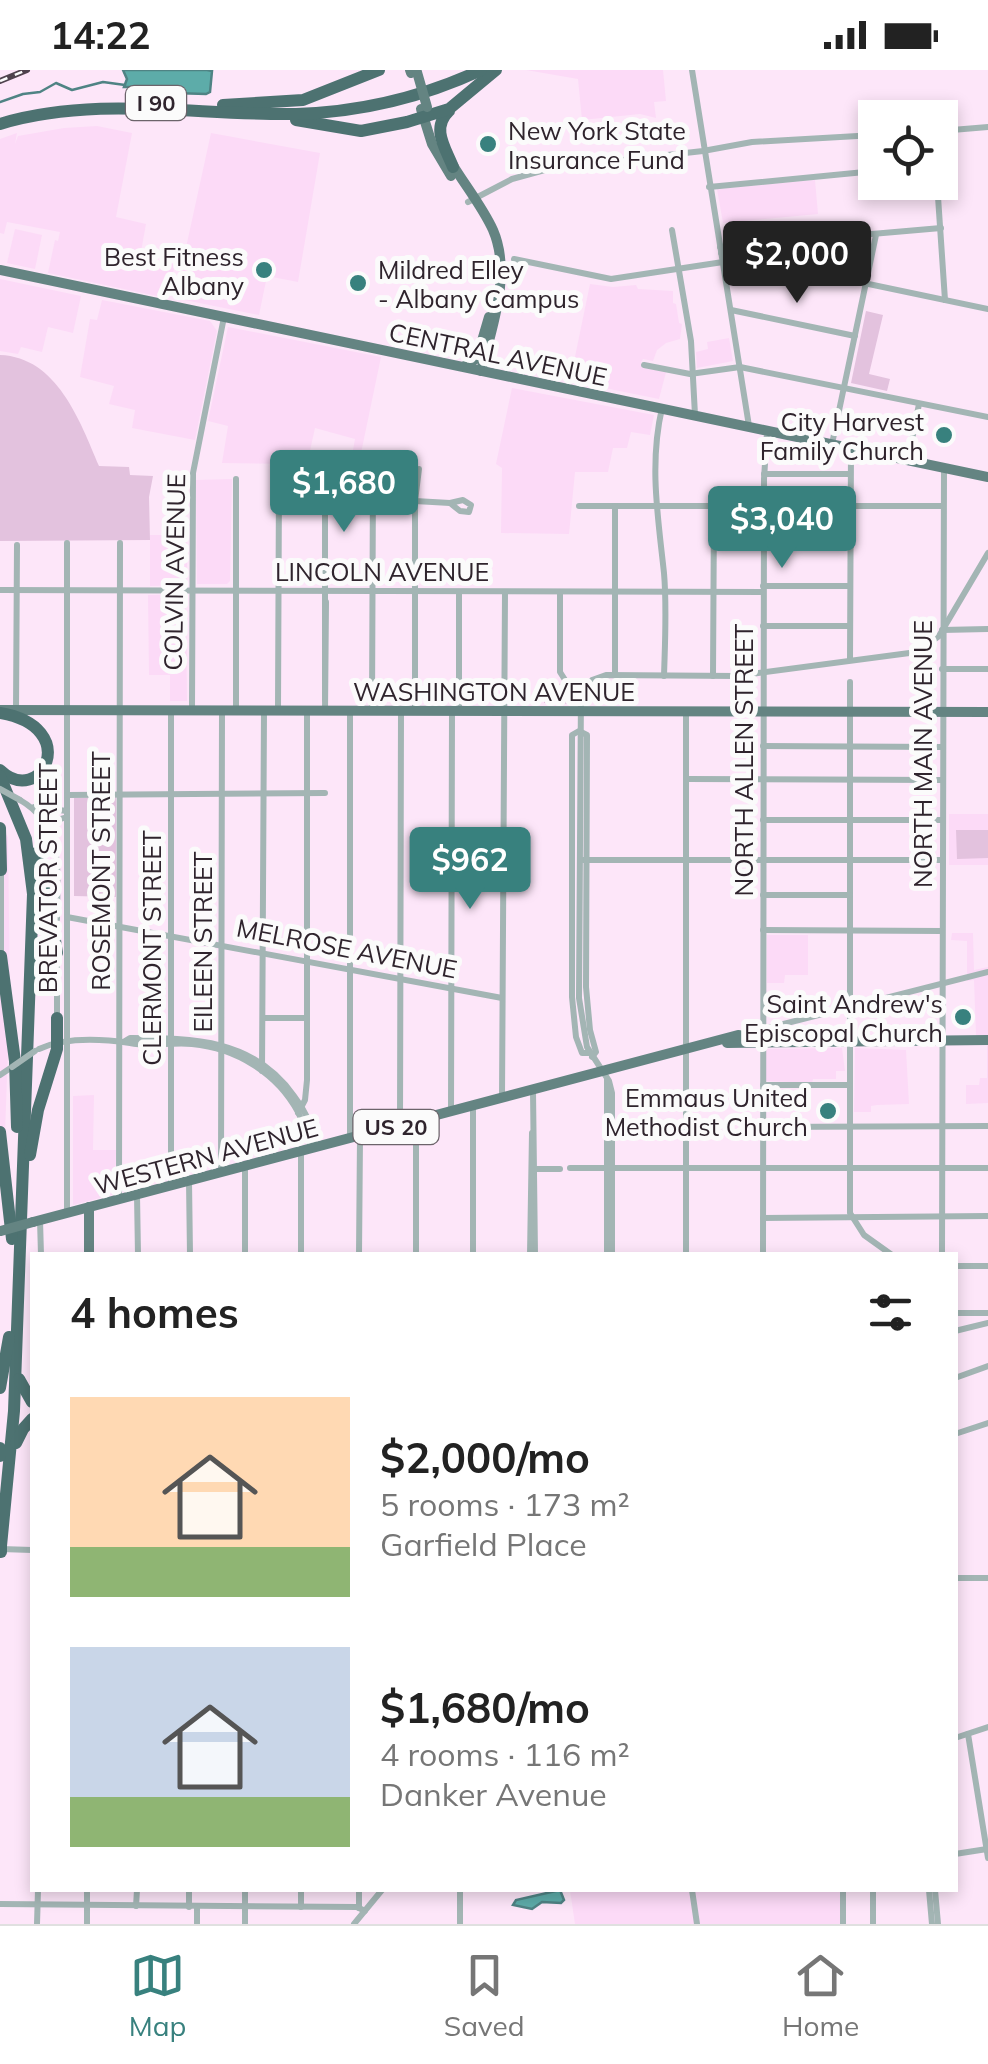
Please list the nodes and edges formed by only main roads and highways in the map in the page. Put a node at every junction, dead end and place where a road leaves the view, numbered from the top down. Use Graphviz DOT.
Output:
graph roads {
  1 [pos="379,70"];
  2 [pos="461,70"];
  3 [pos="481,70"];
  4 [pos="496,70"];
  5 [pos="414,71"];
  6 [pos="462,99"];
  7 [pos="223,105"];
  8 [pos="425,113"];
  9 [pos="249,114"];
  10 [pos="0,116"];
  11 [pos="0,124"];
  12 [pos="454,167"];
  13 [pos="471,201"];
  14 [pos="0,270"];
  15 [pos="489,317"];
  16 [pos="486,350"];
  17 [pos="450,365"];
  18 [pos="478,370"];
  19 [pos="543,384"];
  20 [pos="986,475"];
  21 [pos="0,712"];
  22 [pos="988,712"];
  23 [pos="17,713"];
  24 [pos="1,783"];
  25 [pos="0,828"];
  26 [pos="2,870"];
  27 [pos="57,953"];
  28 [pos="1,956"];
  29 [pos="57,1018"];
  30 [pos="988,1040"];
  31 [pos="0,1132"];
  32 [pos="17,1133"];
  33 [pos="89,1208"];
  34 [pos="31,1220"];
  35 [pos="0,1231"];
  36 [pos="12,1249"];
  37 [pos="89,1252"];
  38 [pos="13,1337"];
  39 [pos="0,1388"];
  40 [pos="30,1399"];
  41 [pos="30,1422"];
  42 [pos="0,1448"];
  43 [pos="0,1456"];
  44 [pos="4,1486"];
  45 [pos="0,1552"];
  1 -- 7 [label="highway"];
  2 -- 7 [label="highway, I 90"];
  3 -- 9 [label="highway, I 90"];
  4 -- 6 [label="highway"];
  5 -- 8 [label="main road, bridge"];
  6 -- 8 [label="highway"];
  6 -- 12 [label="highway"];
  7 -- 10 [label="highway, I 90"];
  8 -- 9 [label="highway"];
  8 -- 12 [label="main road"];
  8 -- 13 [label="main road"];
  9 -- 11 [label="highway, I 90"];
  12 -- 13 [label="main road"];
  13 -- 15 [label="main road"];
  13 -- 16 [label="main road"];
  14 -- 17 [label="main road, CENTRAL AVENUE"];
  15 -- 17 [label="main road"];
  15 -- 18 [label="main road"];
  16 -- 18 [label="main road"];
  16 -- 19 [label="main road"];
  17 -- 18 [label="main road, CENTRAL AVENUE"];
  18 -- 19 [label="main road, CENTRAL AVENUE"];
  19 -- 20 [label="main road, CENTRAL AVENUE"];
  21 -- 23 [label="highway"];
  22 -- 23 [label="main road, WASHINGTON AVENUE"];
  23 -- 24 [label="highway"];
  24 -- 27 [label="highway"];
  24 -- 32 [label="highway"];
  24 -- 34 [label="highway"];
  25 -- 26 [label="highway"];
  28 -- 32 [label="highway"];
  29 -- 34 [label="highway"];
  30 -- 33 [label="main road, WESTERN AVENUE / US 20"];
  31 -- 36 [label="highway"];
  32 -- 36 [label="highway"];
  33 -- 34 [label="main road, WESTERN AVENUE / US 20"];
  33 -- 37 [label="main road"];
  34 -- 35 [label="main road, WESTERN AVENUE / US 20, bridge"];
  34 -- 38 [label="highway"];
  36 -- 38 [label="highway"];
  38 -- 39 [label="highway"];
  38 -- 40 [label="highway"];
  38 -- 44 [label="highway"];
  41 -- 44 [label="highway"];
  42 -- 43 [label="highway"];
  44 -- 45 [label="highway"];
}
